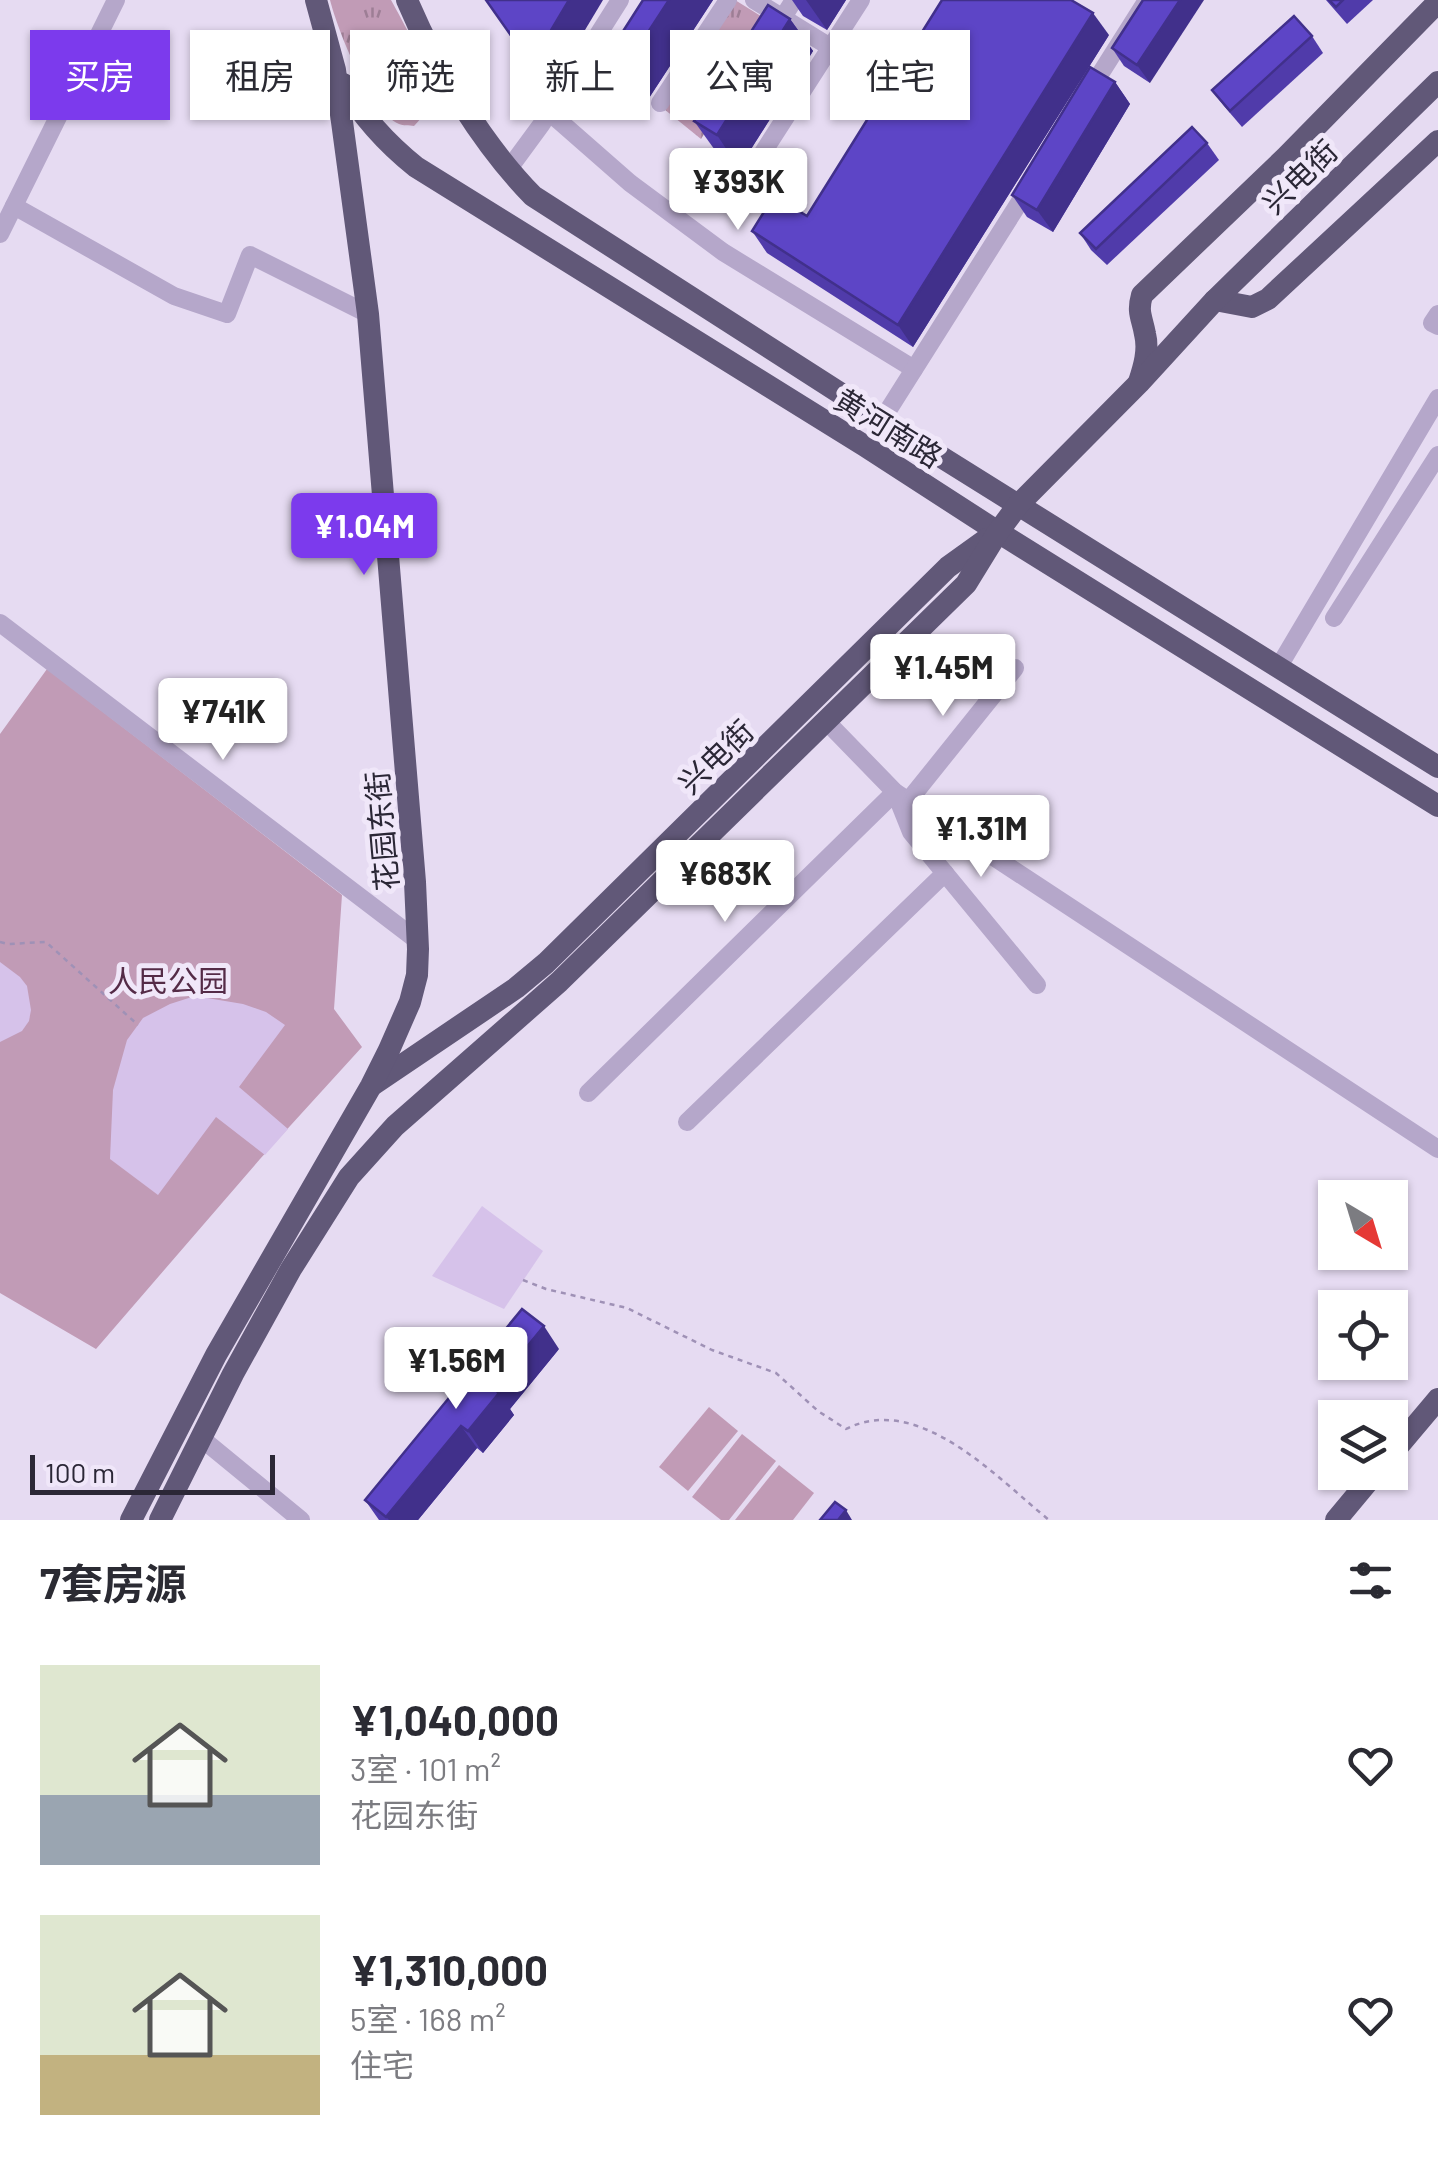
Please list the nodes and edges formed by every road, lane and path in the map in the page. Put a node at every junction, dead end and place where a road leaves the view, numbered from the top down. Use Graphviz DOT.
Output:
graph roads {
  1 [pos="116,0"];
  2 [pos="302,0"];
  3 [pos="316,0"];
  4 [pos="408,0"];
  5 [pos="620,0"];
  6 [pos="728,0"];
  7 [pos="754,0"];
  8 [pos="794,0"];
  9 [pos="861,0"];
  10 [pos="1148,0"];
  11 [pos="1438,2"];
  12 [pos="783,18"];
  13 [pos="601,30"];
  14 [pos="775,30"];
  15 [pos="842,30"];
  16 [pos="830,48"];
  17 [pos="335,70"];
  18 [pos="1438,82"];
  19 [pos="1085,99"];
  20 [pos="660,103"];
  21 [pos="543,120"];
  22 [pos="558,120"];
  23 [pos="1438,142"];
  24 [pos="1043,166"];
  25 [pos="508,170"];
  26 [pos="751,171"];
  27 [pos="14,206"];
  28 [pos="0,234"];
  29 [pos="1215,300"];
  30 [pos="368,314"];
  31 [pos="1438,314"];
  32 [pos="1438,326"];
  33 [pos="914,369"];
  34 [pos="1139,383"];
  35 [pos="1438,398"];
  36 [pos="882,420"];
  37 [pos="865,446"];
  38 [pos="1438,455"];
  39 [pos="1018,505"];
  40 [pos="998,532"];
  41 [pos="1334,618"];
  42 [pos="0,623"];
  43 [pos="1014,668"];
  44 [pos="1278,668"];
  45 [pos="818,712"];
  46 [pos="1438,767"];
  47 [pos="902,796"];
  48 [pos="1438,806"];
  49 [pos="945,873"];
  50 [pos="0,942"];
  51 [pos="418,942"];
  52 [pos="1037,985"];
  53 [pos="138,1025"];
  54 [pos="371,1086"];
  55 [pos="588,1093"];
  56 [pos="686,1122"];
  57 [pos="1438,1149"];
  58 [pos="523,1280"];
  59 [pos="1438,1399"];
  60 [pos="179,1427"];
  61 [pos="1408,1435"];
  62 [pos="201,1438"];
  63 [pos="1361,1490"];
  64 [pos="131,1520"];
  65 [pos="160,1520"];
  66 [pos="301,1520"];
  67 [pos="1049,1520"];
  68 [pos="1336,1520"];
  1 -- 27 [label="street"];
  2 -- 17 [label="main road"];
  3 -- 17 [label="main road"];
  4 -- 25 [label="main road, 黄河南路"];
  5 -- 13 [label="street"];
  6 -- 20 [label="street"];
  7 -- 12 [label="street"];
  8 -- 12 [label="street"];
  9 -- 15 [label="street"];
  10 -- 19 [label="street"];
  11 -- 34 [label="main road"];
  12 -- 14 [label="street"];
  12 -- 16 [label="street"];
  16 -- 26 [label="street"];
  17 -- 30 [label="main road, 花园东街"];
  17 -- 37 [label="main road, 黄河南路"];
  18 -- 29 [label="main road, 兴电街"];
  21 -- 25 [label="street"];
  22 -- 33 [label="street"];
  23 -- 29 [label="main road"];
  24 -- 33 [label="street"];
  25 -- 36 [label="main road, 黄河南路"];
  27 -- 28 [label="street"];
  27 -- 30 [label="street"];
  29 -- 34 [label="main road, 兴电街"];
  30 -- 51 [label="main road, 花园东街"];
  31 -- 32 [label="street"];
  33 -- 36 [label="street"];
  34 -- 39 [label="main road, 兴电街"];
  35 -- 44 [label="street"];
  36 -- 37 [label="main road"];
  36 -- 39 [label="main road, 黄河南路"];
  37 -- 40 [label="main road, 黄河南路"];
  38 -- 41 [label="street"];
  39 -- 40 [label="main road, 兴电街"];
  39 -- 44 [label="main road, 黄河南路"];
  40 -- 45 [label="main road, 兴电街"];
  40 -- 48 [label="main road, 黄河南路"];
  42 -- 51 [label="street"];
  43 -- 47 [label="street"];
  44 -- 46 [label="main road, 黄河南路"];
  45 -- 47 [label="street"];
  45 -- 54 [label="main road, 兴电街"];
  45 -- 62 [label="main road, 兴电街"];
  47 -- 49 [label="street"];
  47 -- 55 [label="street"];
  47 -- 57 [label="street"];
  49 -- 52 [label="street"];
  49 -- 56 [label="street"];
  50 -- 53 [label="path"];
  51 -- 54 [label="main road, 花园东街"];
  54 -- 60 [label="main road, 花园东街"];
  58 -- 67 [label="path"];
  59 -- 61 [label="main road"];
  60 -- 62 [label="main road"];
  60 -- 64 [label="main road, 花园东街"];
  62 -- 65 [label="main road"];
  62 -- 66 [label="street"];
  63 -- 68 [label="main road"];
}
